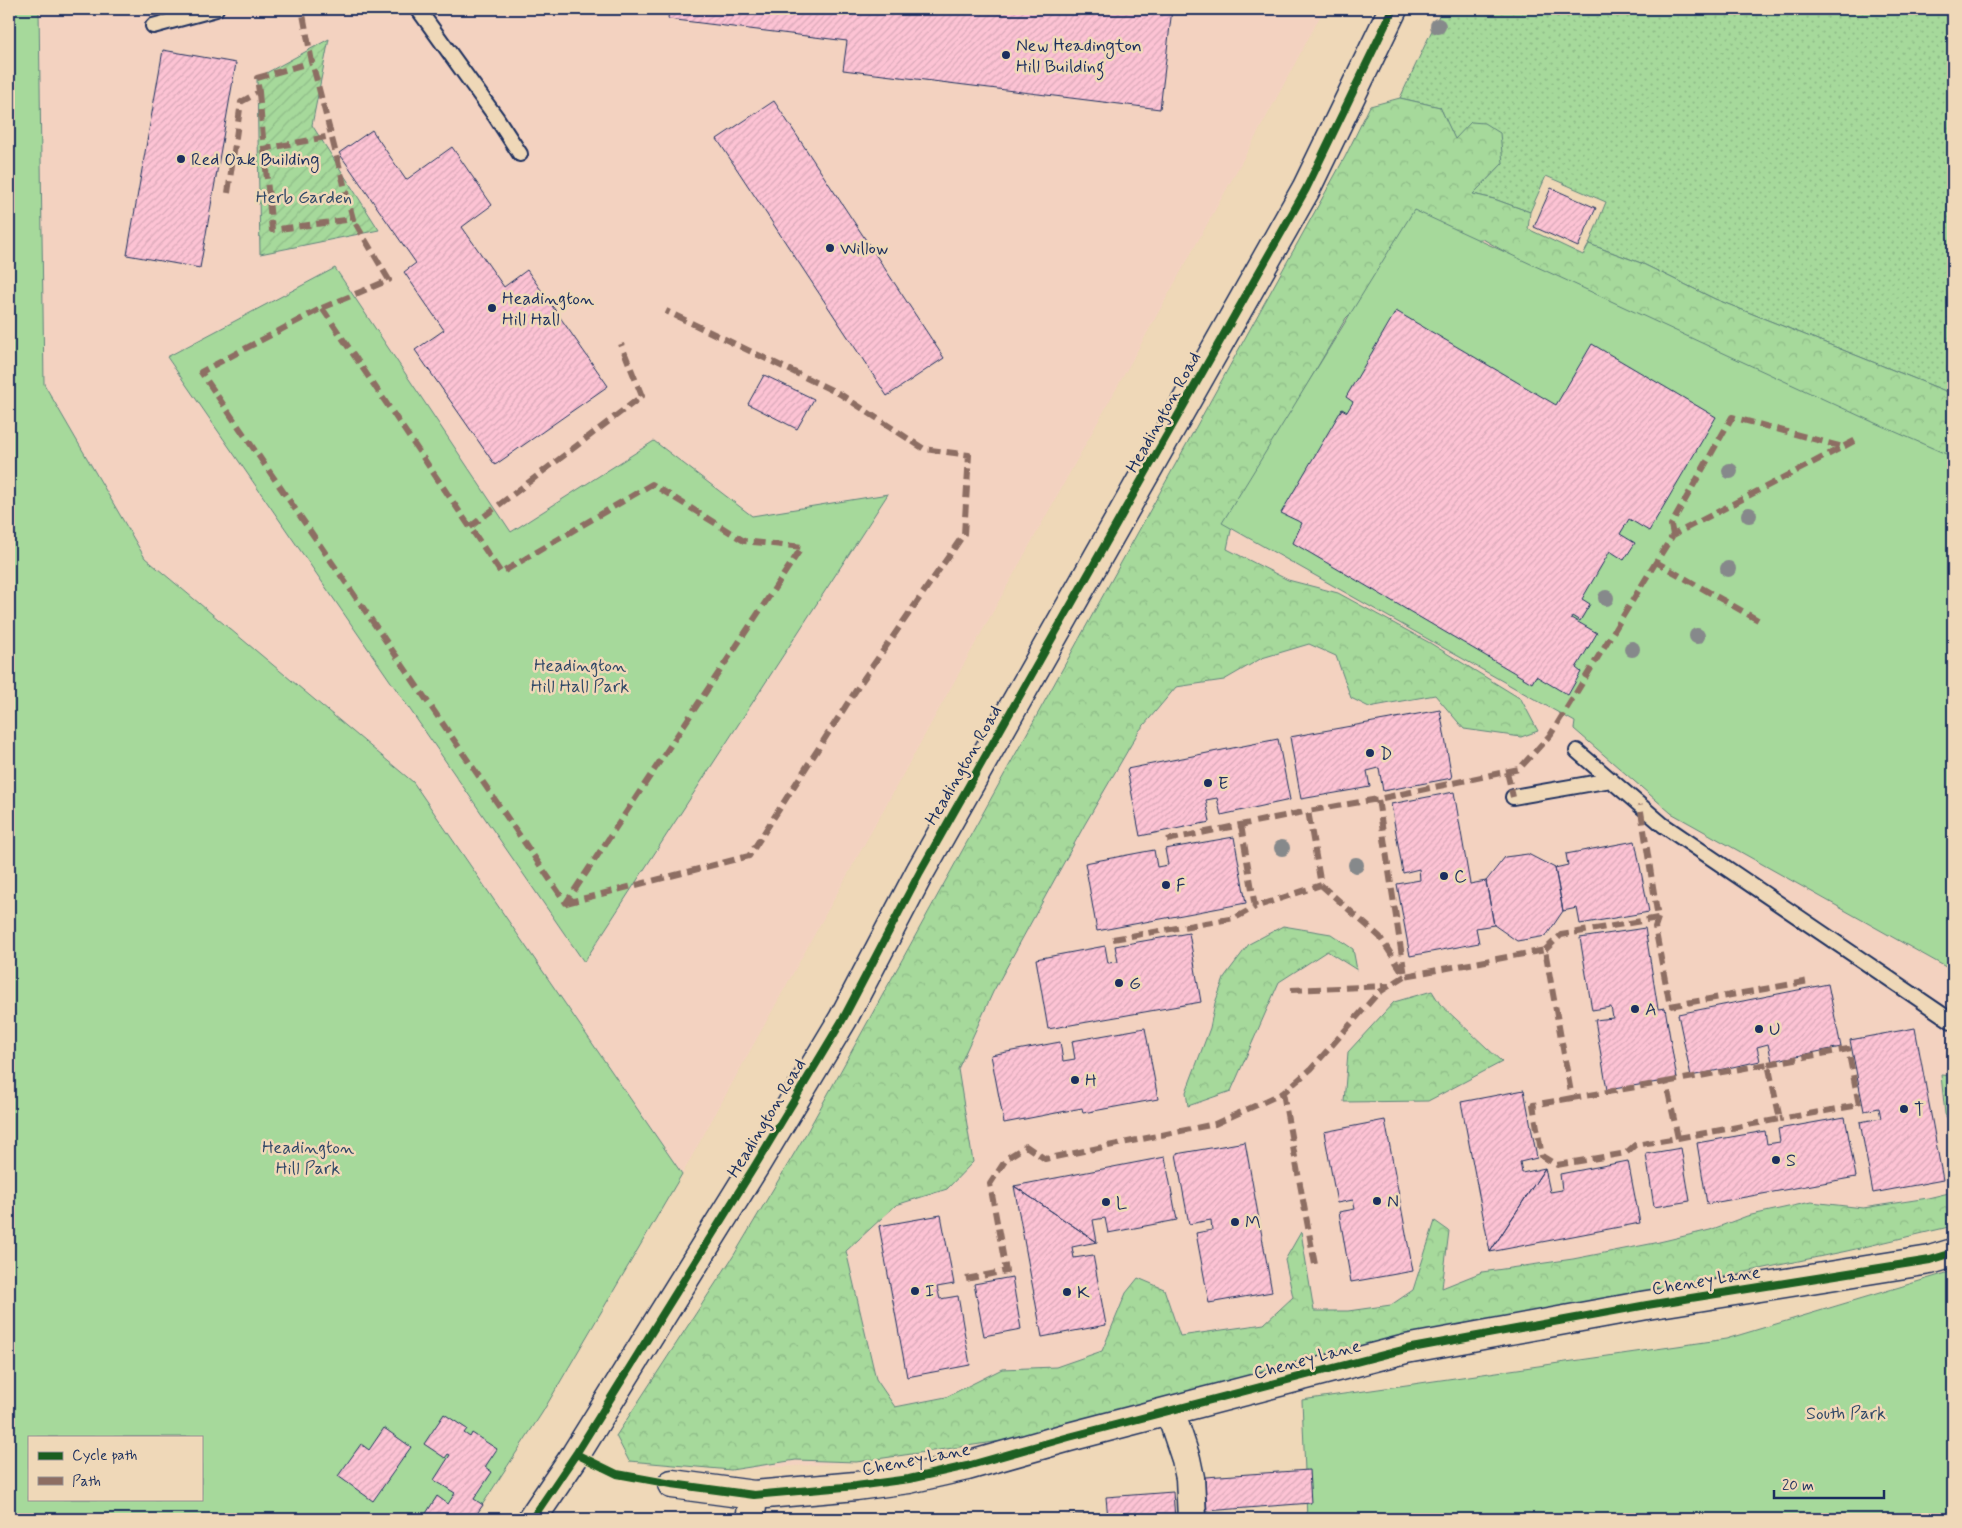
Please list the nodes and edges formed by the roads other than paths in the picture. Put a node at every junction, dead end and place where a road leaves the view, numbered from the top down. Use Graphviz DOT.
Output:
graph roads {
  1 [pos="216,9"];
  2 [pos="418,9"];
  3 [pos="1394,9"];
  4 [pos="153,26"];
  5 [pos="520,154"];
  6 [pos="1577,751"];
  7 [pos="1611,780"];
  8 [pos="1513,797"];
  9 [pos="1953,1022"];
  10 [pos="1953,1253"];
  11 [pos="1170,1411"];
  12 [pos="672,1484"];
  13 [pos="752,1507"];
  14 [pos="532,1519"];
  15 [pos="1192,1519"];
  1 -- 4 [label="lane"];
  2 -- 5 [label="lane"];
  3 -- 14 [label="main road, Headington Road"];
  6 -- 7 [label="lane"];
  7 -- 8 [label="lane"];
  7 -- 9 [label="lane"];
  10 -- 11 [label="main road, Cheney Lane"];
  11 -- 13 [label="main road, Cheney Lane"];
  11 -- 15 [label="main road"];
  12 -- 13 [label="main road, Cheney Lane"];
}
